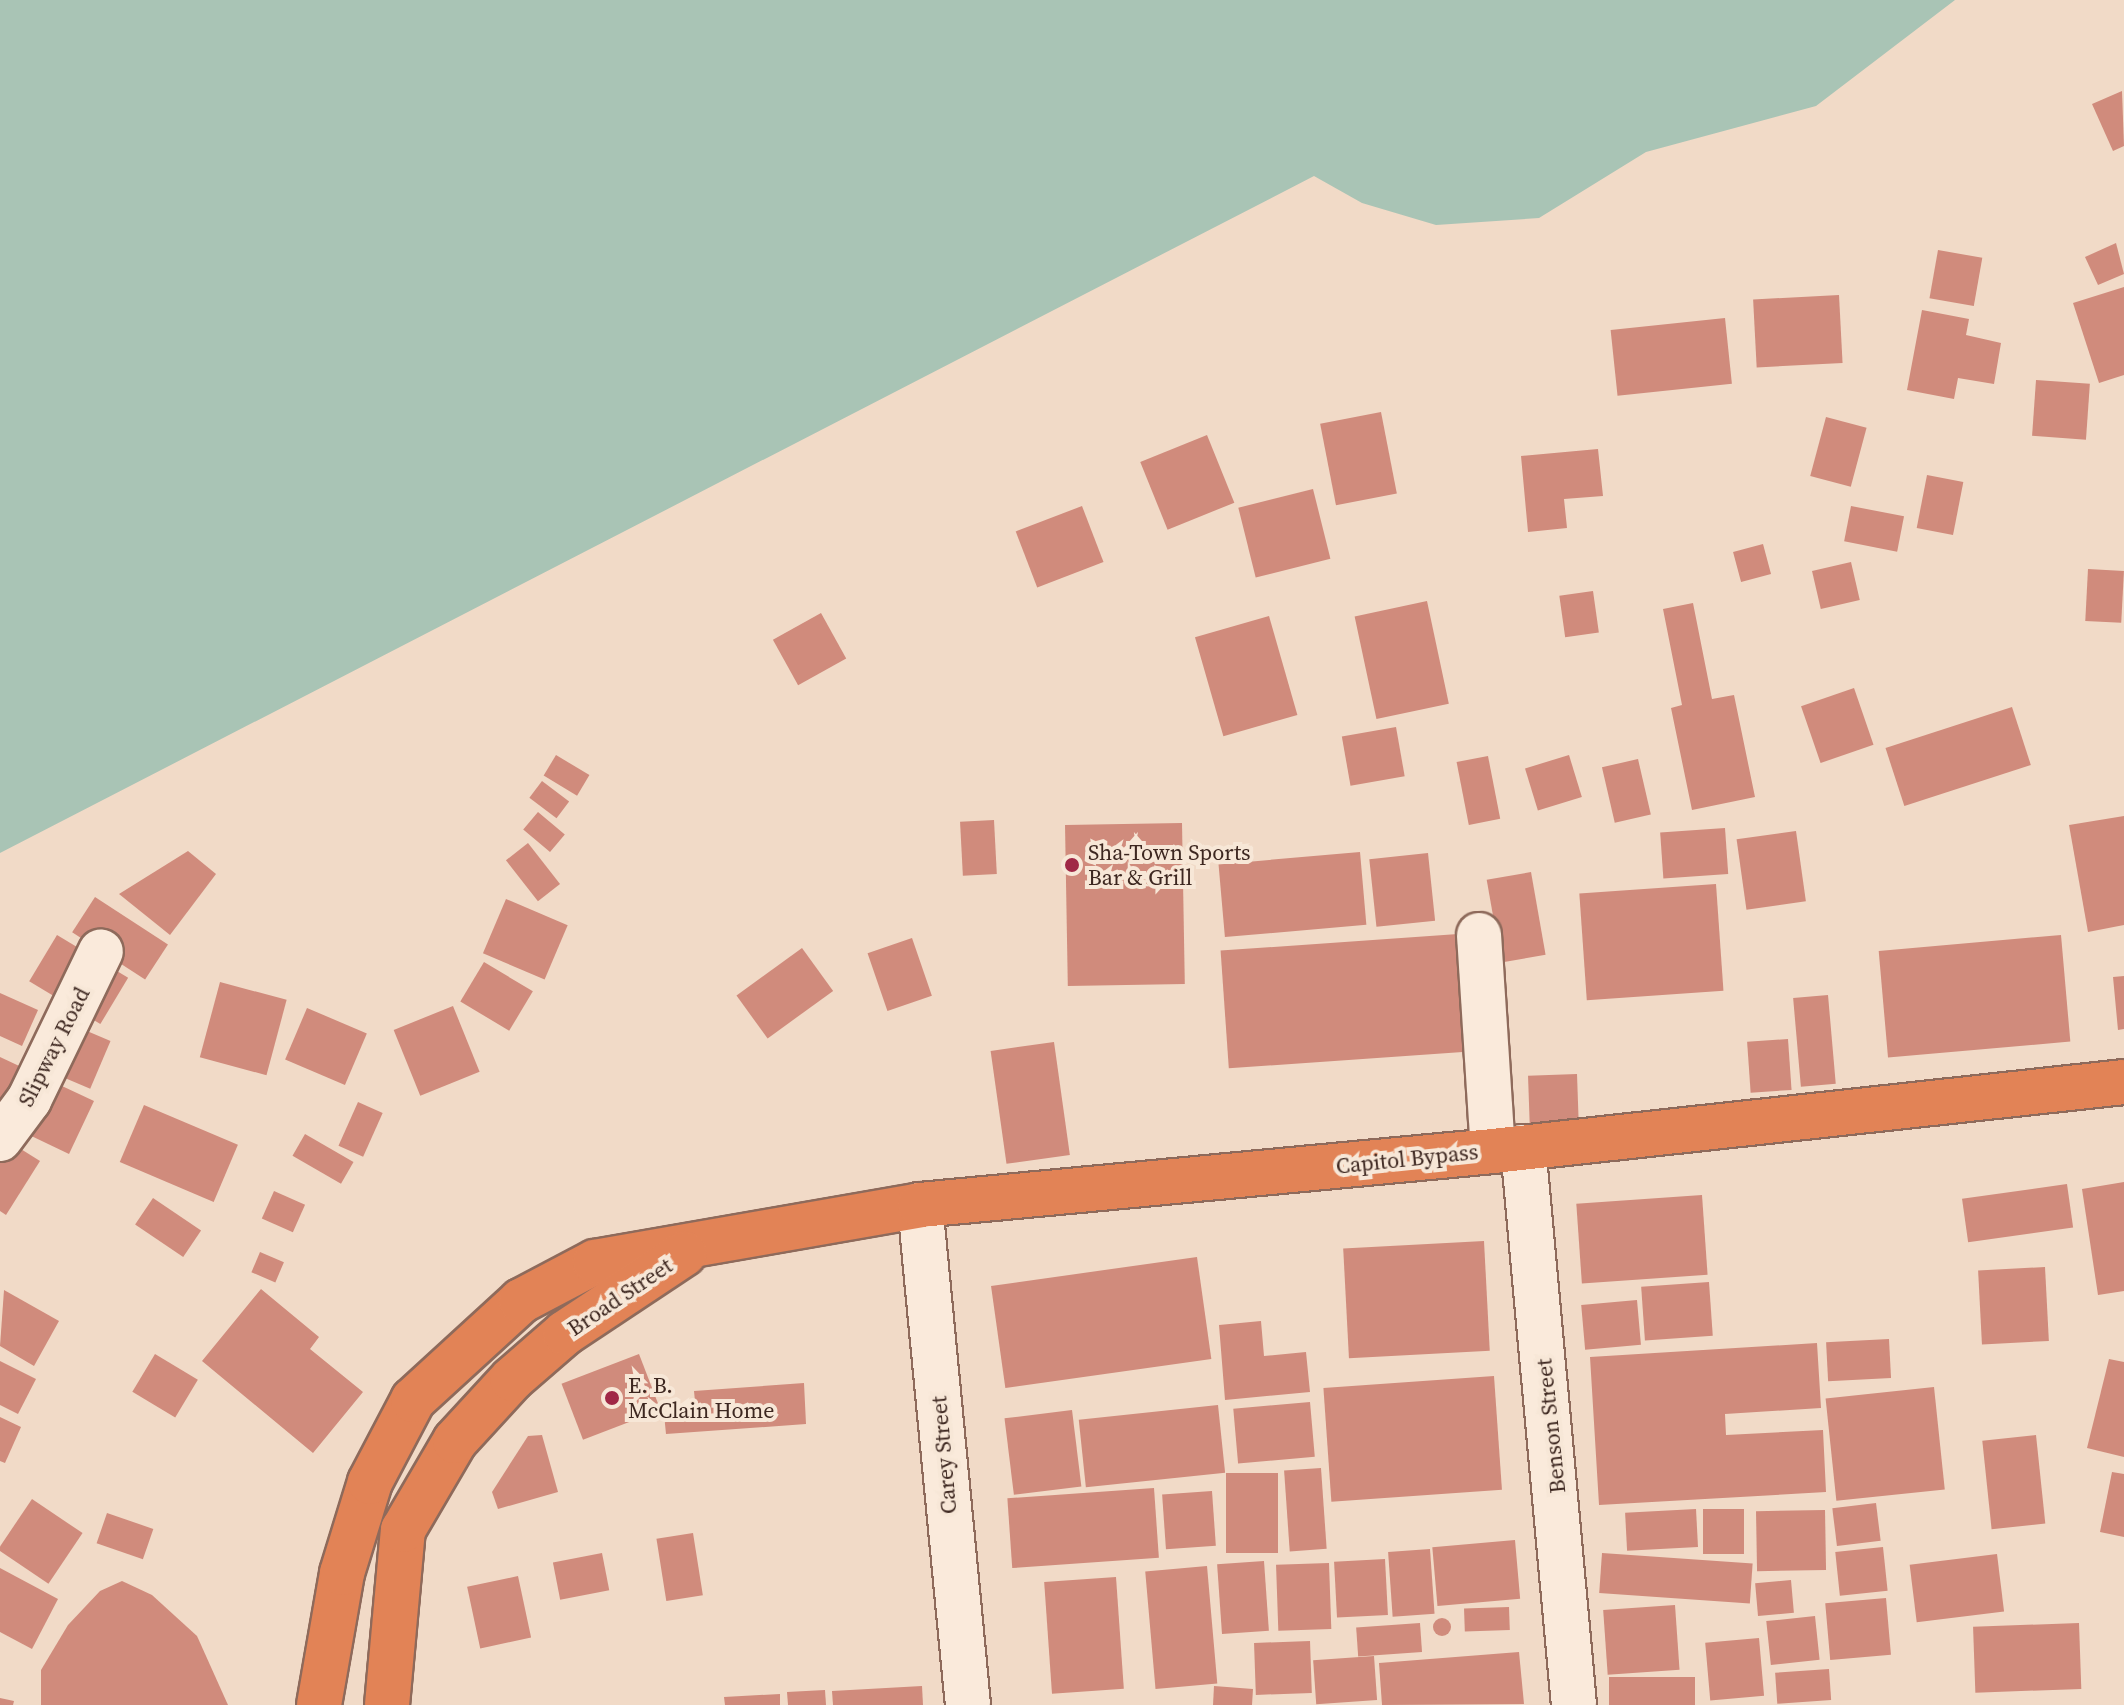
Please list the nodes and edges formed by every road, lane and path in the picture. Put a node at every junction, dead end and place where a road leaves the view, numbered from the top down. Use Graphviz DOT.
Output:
graph roads {
  1 [pos="1479,935"];
  2 [pos="101,951"];
  3 [pos="2124,1082"];
  4 [pos="0,1139"];
  5 [pos="1508,1149"];
  6 [pos="920,1205"];
  7 [pos="693,1248"];
  8 [pos="319,1705"];
  9 [pos="387,1705"];
  10 [pos="968,1705"];
  11 [pos="1574,1705"];
  1 -- 5 [label="street, Benson Street"];
  2 -- 4 [label="street, Slipway Road"];
  3 -- 5 [label="highway, Capitol Bypass"];
  5 -- 6 [label="highway, Capitol Bypass"];
  5 -- 11 [label="street, Benson Street"];
  6 -- 7 [label="highway, Capitol Bypass"];
  6 -- 10 [label="street, Carey Street"];
  7 -- 8 [label="highway, Broad Street"];
  7 -- 9 [label="highway, Broad Street"];
}
